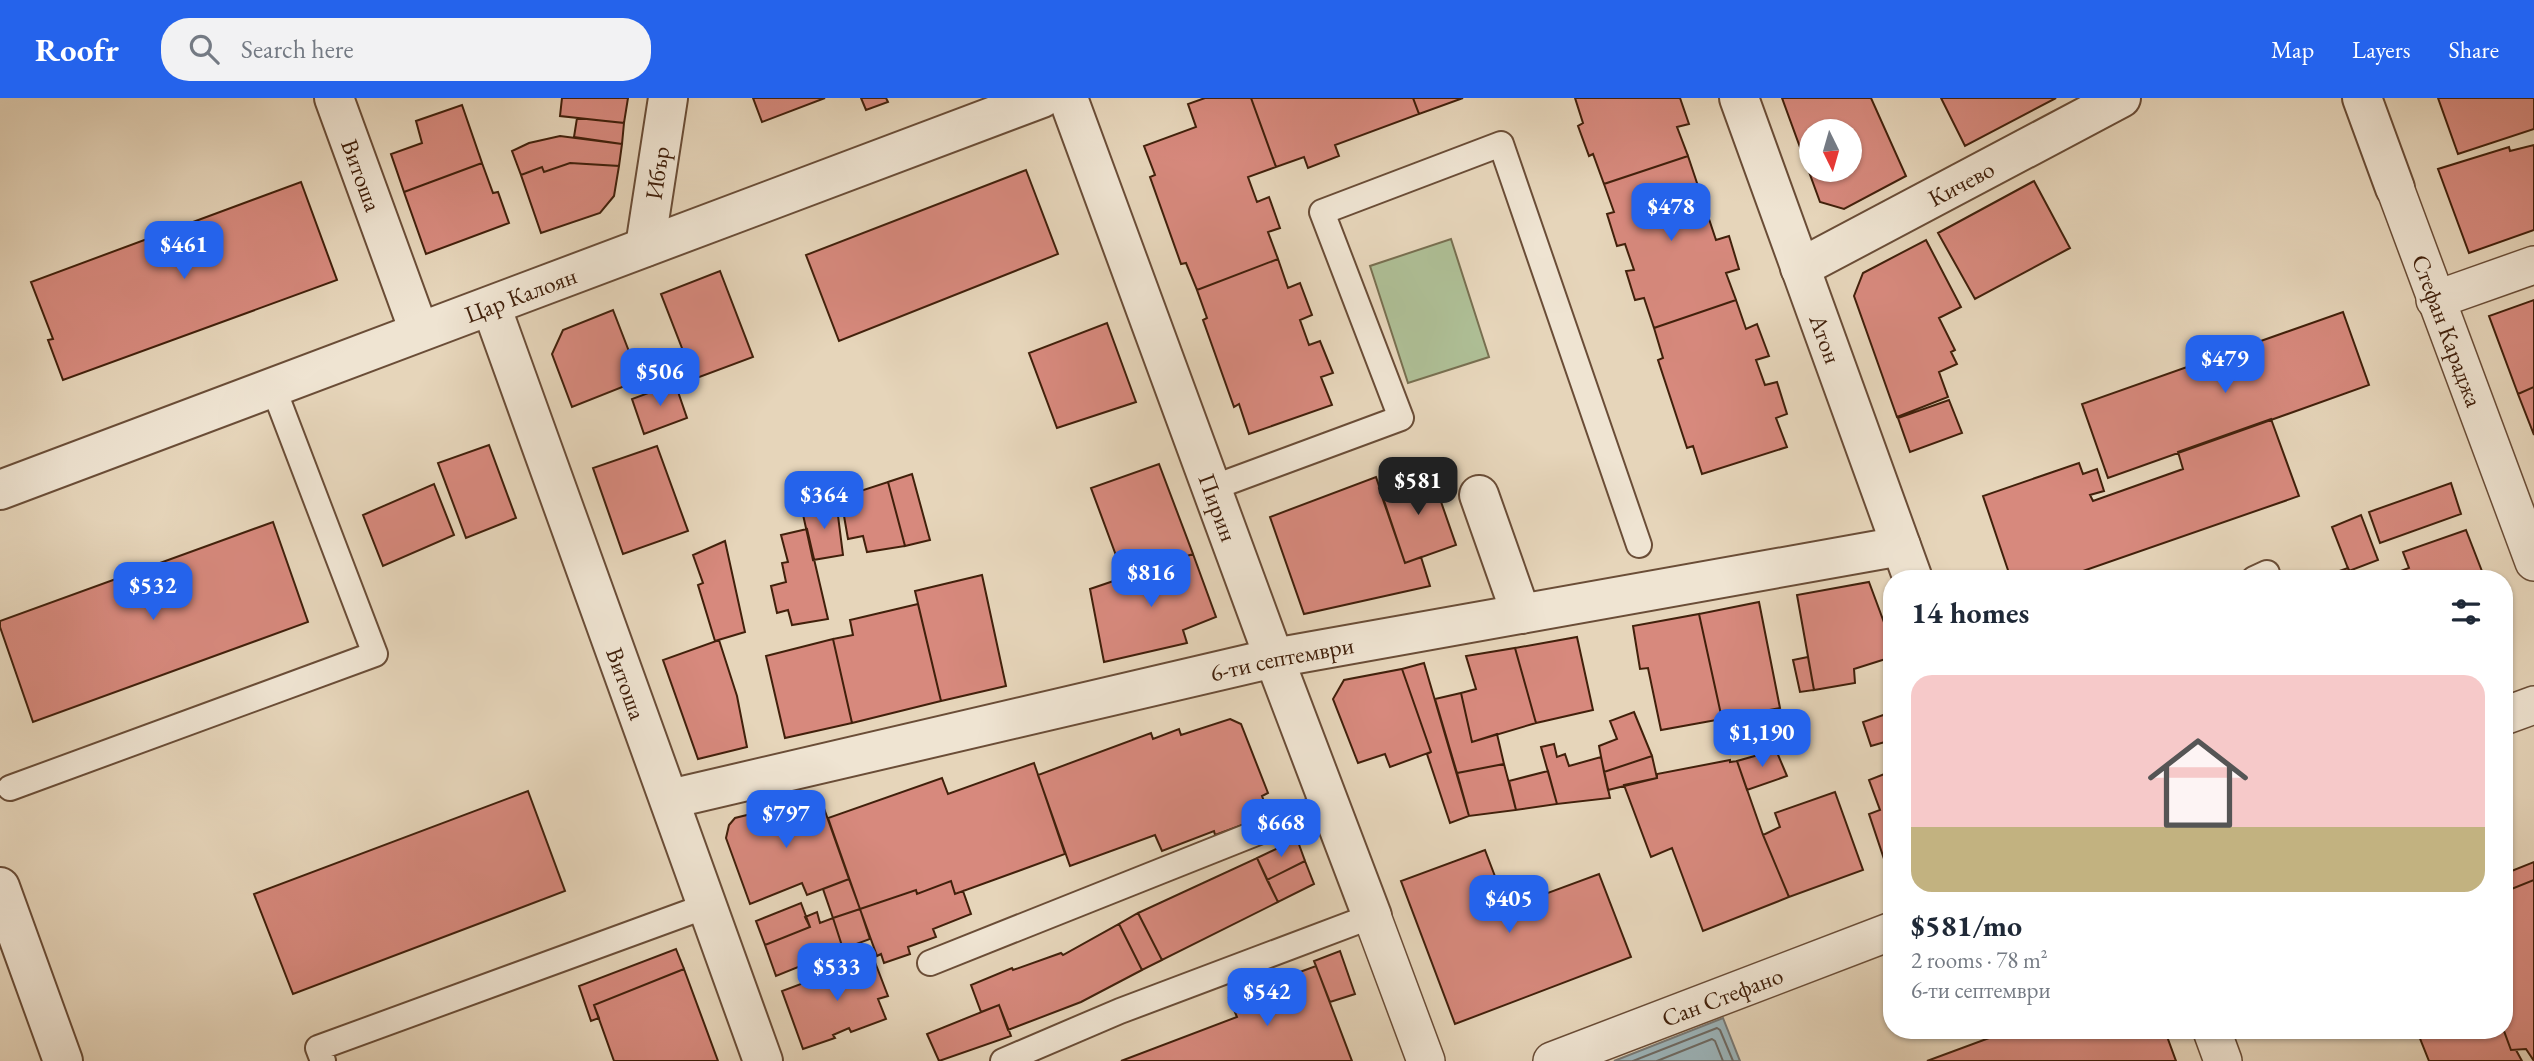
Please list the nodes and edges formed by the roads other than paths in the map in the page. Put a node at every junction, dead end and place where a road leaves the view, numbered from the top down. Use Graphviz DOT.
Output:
graph roads {
  1 [pos="334,98"];
  2 [pos="668,98"];
  3 [pos="1042,98"];
  4 [pos="1069,98"];
  5 [pos="1739,98"];
  6 [pos="2121,98"];
  7 [pos="2362,98"];
  8 [pos="2395,188"];
  9 [pos="645,247"];
  10 [pos="2534,265"];
  11 [pos="1800,268"];
  12 [pos="2435,300"];
  13 [pos="491,306"];
  14 [pos="419,331"];
  15 [pos="273,387"];
  16 [pos="1212,488"];
  17 [pos="0,490"];
  18 [pos="1479,495"];
  19 [pos="1639,545"];
  20 [pos="2534,562"];
  21 [pos="1907,563"];
  22 [pos="1521,614"];
  23 [pos="1274,659"];
  24 [pos="2534,705"];
  25 [pos="2513,713"];
  26 [pos="10,788"];
  27 [pos="670,799"];
  28 [pos="1329,804"];
  29 [pos="0,887"];
  30 [pos="709,905"];
  31 [pos="1373,916"];
  32 [pos="1883,934"];
  33 [pos="930,963"];
  34 [pos="2216,1039"];
  35 [pos="63,1061"];
  36 [pos="323,1061"];
  37 [pos="763,1061"];
  38 [pos="1003,1061"];
  39 [pos="1426,1061"];
  40 [pos="1552,1061"];
  41 [pos="2223,1061"];
  1 -- 14 [label="street, Витоша"];
  2 -- 9 [label="street, Ибър"];
  3 -- 9 [label="street, Цар Калоян"];
  4 -- 16 [label="street, Пирин"];
  5 -- 11 [label="street, Атон"];
  6 -- 11 [label="street, Кичево"];
  7 -- 8 [label="street, Стефан Караджа"];
  8 -- 12 [label="street, Стефан Караджа"];
  9 -- 13 [label="street, Цар Калоян"];
  10 -- 12 [label="street"];
  11 -- 21 [label="street, Атон"];
  12 -- 20 [label="street, Стефан Караджа"];
  13 -- 14 [label="street, Цар Калоян"];
  13 -- 27 [label="street, Витоша"];
  14 -- 15 [label="street, Цар Калоян"];
  15 -- 17 [label="street, Цар Калоян"];
  15 -- 26 [label="lane"];
  16 -- 19 [label="lane"];
  16 -- 23 [label="street, Пирин"];
  18 -- 22 [label="street"];
  21 -- 22 [label="street, 6-ти септември"];
  22 -- 23 [label="street, 6-ти септември"];
  23 -- 27 [label="street, 6-ти септември"];
  23 -- 28 [label="street, Пирин"];
  24 -- 25 [label="street"];
  27 -- 30 [label="street, Витоша"];
  28 -- 31 [label="street, Пирин"];
  28 -- 33 [label="lane"];
  29 -- 35 [label="street"];
  30 -- 36 [label="lane"];
  30 -- 37 [label="street, Витоша"];
  31 -- 38 [label="lane"];
  31 -- 39 [label="street"];
  32 -- 40 [label="street, Сан Стефано"];
  34 -- 41 [label="street"];
}
